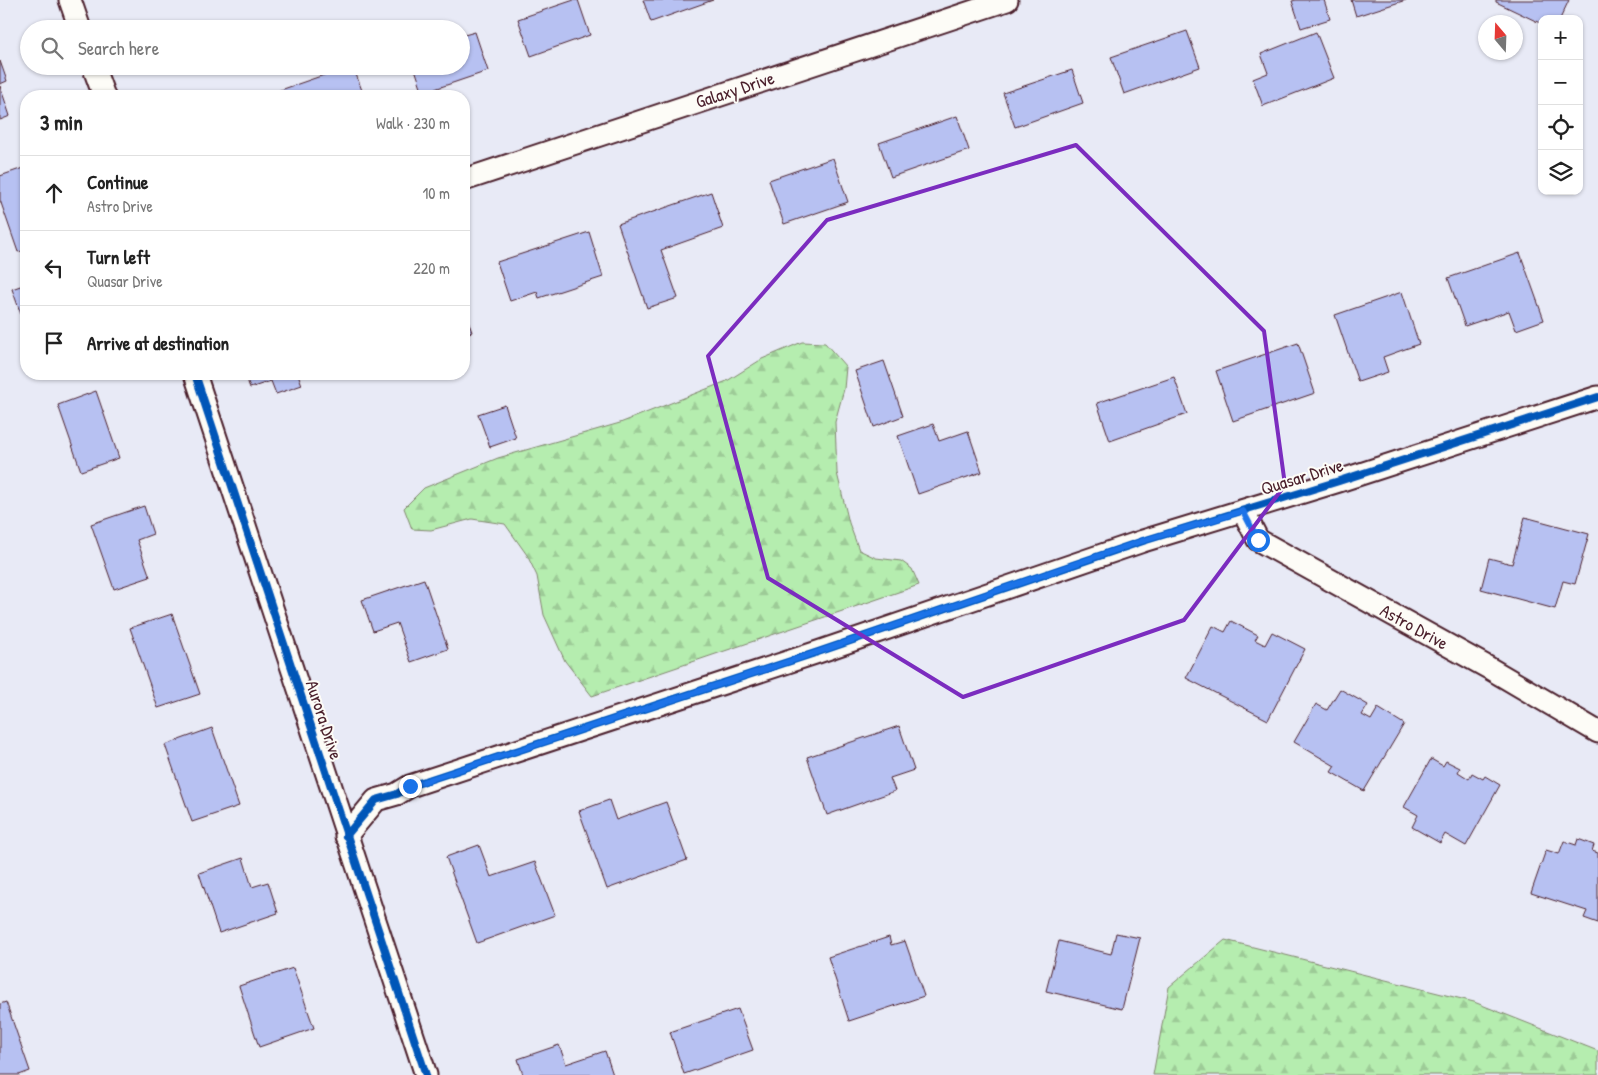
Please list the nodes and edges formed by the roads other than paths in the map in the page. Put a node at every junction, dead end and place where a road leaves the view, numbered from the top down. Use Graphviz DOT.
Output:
graph roads {
  1 [pos="70,0"];
  2 [pos="1007,0"];
  3 [pos="77,20"];
  4 [pos="96,75"];
  5 [pos="102,90"];
  6 [pos="470,178"];
  7 [pos="197,380"];
  8 [pos="1598,397"];
  9 [pos="1243,511"];
  10 [pos="1598,732"];
  11 [pos="346,836"];
  12 [pos="426,1075"];
  1 -- 3 [label="street"];
  2 -- 6 [label="street, Galaxy Drive"];
  4 -- 5 [label="street"];
  7 -- 11 [label="street, Aurora Drive"];
  8 -- 9 [label="street, Quasar Drive"];
  9 -- 10 [label="street, Astro Drive"];
  9 -- 11 [label="street, Quasar Drive"];
  11 -- 12 [label="street, Aurora Drive"];
}
